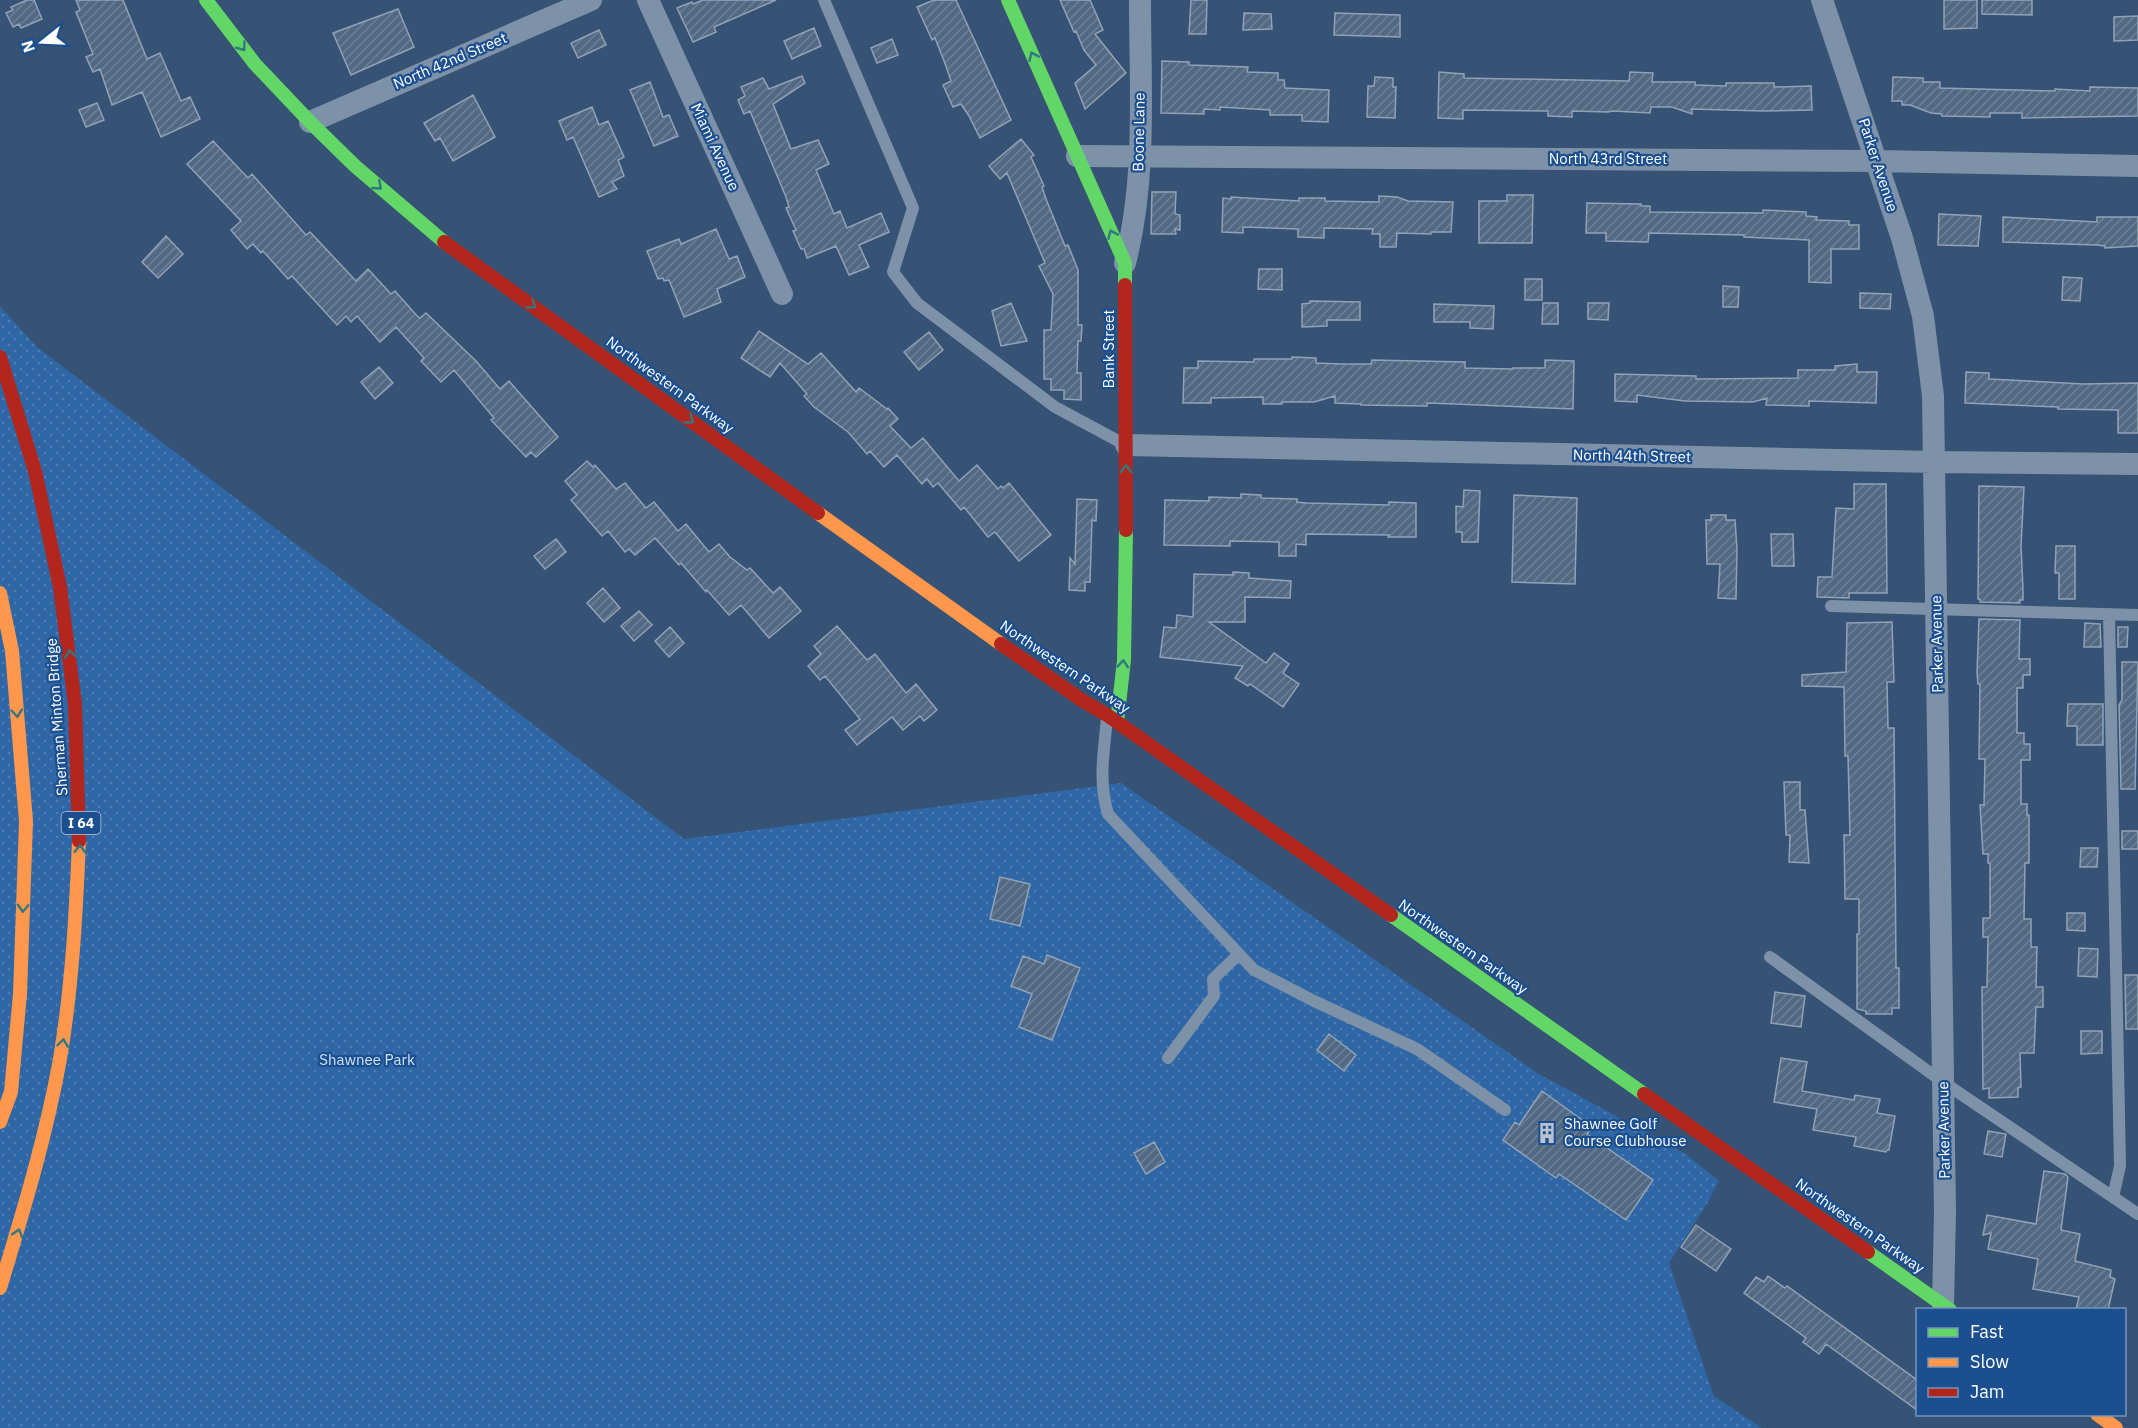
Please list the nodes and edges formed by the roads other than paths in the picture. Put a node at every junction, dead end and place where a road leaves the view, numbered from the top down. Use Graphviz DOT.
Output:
graph roads {
  1 [pos="206,0"];
  2 [pos="591,0"];
  3 [pos="648,0"];
  4 [pos="824,0"];
  5 [pos="1008,0"];
  6 [pos="1140,0"];
  7 [pos="1822,0"];
  8 [pos="310,122"];
  9 [pos="1140,155"];
  10 [pos="1077,156"];
  11 [pos="1877,161"];
  12 [pos="2138,166"];
  13 [pos="1125,263"];
  14 [pos="782,294"];
  15 [pos="0,357"];
  16 [pos="0,398"];
  17 [pos="1126,445"];
  18 [pos="1935,462"];
  19 [pos="2138,464"];
  20 [pos="0,593"];
  21 [pos="1831,606"];
  22 [pos="1937,609"];
  23 [pos="2109,614"];
  24 [pos="2138,615"];
  25 [pos="1112,718"];
  26 [pos="1239,954"];
  27 [pos="1770,957"];
  28 [pos="1168,1058"];
  29 [pos="1943,1082"];
  30 [pos="1505,1110"];
  31 [pos="0,1122"];
  32 [pos="2113,1197"];
  33 [pos="2138,1214"];
  34 [pos="0,1250"];
  35 [pos="0,1288"];
  36 [pos="1946,1307"];
  37 [pos="2100,1416"];
  38 [pos="2116,1428"];
  1 -- 8 [label="main road, Northwestern Parkway, one-way"];
  2 -- 8 [label="street, North 42nd Street"];
  3 -- 14 [label="street, Miami Avenue"];
  4 -- 17 [label="lane"];
  10 -- 5 [label="main road, Bank Street, one-way"];
  6 -- 9 [label="street, Boone Lane"];
  7 -- 11 [label="street, Parker Avenue"];
  8 -- 25 [label="main road, Northwestern Parkway, one-way"];
  9 -- 10 [label="street, North 43rd Street"];
  9 -- 11 [label="street, North 43rd Street"];
  9 -- 13 [label="street, Boone Lane"];
  13 -- 10 [label="main road, Bank Street, one-way"];
  11 -- 12 [label="street, North 43rd Street"];
  11 -- 18 [label="street, Parker Avenue"];
  13 -- 17 [label="main road, Bank Street"];
  35 -- 15 [label="main road, Sherman Minton Bridge / I 64, one-way"];
  16 -- 34 [label="main road"];
  17 -- 18 [label="street, North 44th Street"];
  25 -- 17 [label="main road, Bank Street, one-way"];
  18 -- 19 [label="street, North 44th Street"];
  18 -- 22 [label="street, Parker Avenue"];
  20 -- 31 [label="main road, one-way"];
  21 -- 22 [label="lane"];
  22 -- 23 [label="lane"];
  22 -- 29 [label="street, Parker Avenue"];
  23 -- 24 [label="lane"];
  23 -- 32 [label="lane"];
  25 -- 26 [label="lane"];
  25 -- 36 [label="main road, Northwestern Parkway"];
  26 -- 28 [label="lane"];
  26 -- 30 [label="lane"];
  27 -- 29 [label="lane"];
  29 -- 32 [label="lane"];
  29 -- 36 [label="street, Parker Avenue"];
  32 -- 33 [label="lane"];
  37 -- 38 [label="main road"];
}
